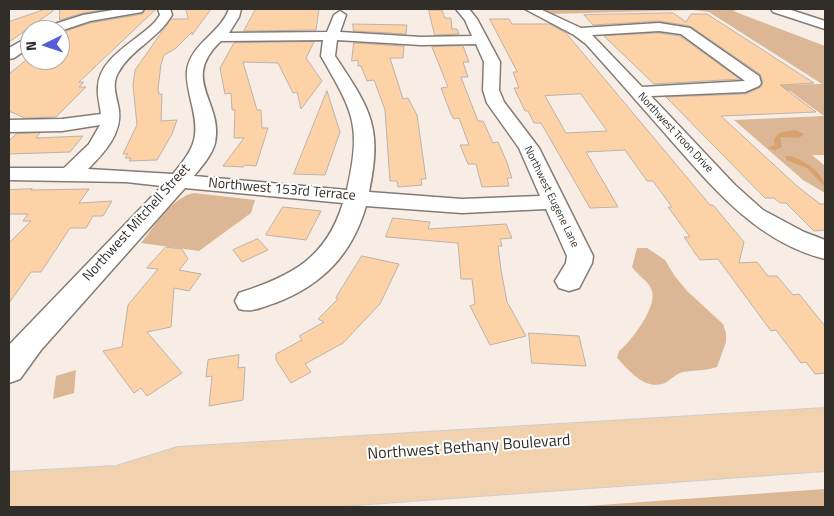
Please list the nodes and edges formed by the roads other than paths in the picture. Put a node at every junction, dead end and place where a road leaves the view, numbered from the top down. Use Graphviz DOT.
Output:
graph roads {
  1 [pos="138,9"];
  2 [pos="164,9"];
  3 [pos="235,9"];
  4 [pos="462,9"];
  5 [pos="532,9"];
  6 [pos="777,9"];
  7 [pos="340,15"];
  8 [pos="70,21"];
  9 [pos="825,26"];
  10 [pos="579,32"];
  11 [pos="331,36"];
  12 [pos="219,37"];
  13 [pos="481,40"];
  14 [pos="20,47"];
  15 [pos="9,55"];
  16 [pos="637,92"];
  17 [pos="110,118"];
  18 [pos="9,126"];
  19 [pos="9,174"];
  20 [pos="71,174"];
  21 [pos="179,181"];
  22 [pos="356,198"];
  23 [pos="555,202"];
  24 [pos="825,250"];
  25 [pos="569,281"];
  26 [pos="249,300"];
  27 [pos="19,342"];
  28 [pos="9,369"];
  29 [pos="825,425"];
  30 [pos="825,452"];
  31 [pos="116,486"];
  32 [pos="9,493"];
  1 -- 8 [label="street"];
  2 -- 17 [label="street"];
  3 -- 12 [label="street, Northwest Mitchell Street"];
  4 -- 13 [label="street, Northwest Eugene Lane"];
  5 -- 10 [label="street, Northwest Troon Drive"];
  6 -- 9 [label="street"];
  7 -- 11 [label="street"];
  10 -- 16 [label="street, Northwest Troon Drive"];
  10 -- 16 [label="street"];
  11 -- 12 [label="street"];
  11 -- 13 [label="street"];
  11 -- 22 [label="street"];
  12 -- 21 [label="street, Northwest Mitchell Street"];
  13 -- 23 [label="street, Northwest Eugene Lane"];
  14 -- 15 [label="street"];
  16 -- 24 [label="street, Northwest Troon Drive"];
  17 -- 18 [label="street"];
  17 -- 20 [label="street"];
  19 -- 20 [label="street, Northwest 153rd Terrace"];
  20 -- 21 [label="street, Northwest 153rd Terrace"];
  21 -- 22 [label="street, Northwest 153rd Terrace"];
  21 -- 27 [label="street, Northwest Mitchell Street"];
  22 -- 23 [label="street, Northwest 153rd Terrace"];
  22 -- 26 [label="street"];
  23 -- 25 [label="street, Northwest Eugene Lane"];
  27 -- 28 [label="street, Northwest Mitchell Street"];
  29 -- 31 [label="main road, Northwest Bethany Boulevard"];
  30 -- 31 [label="main road, Northwest Bethany Boulevard"];
  31 -- 32 [label="main road, Northwest Bethany Boulevard"];
}
